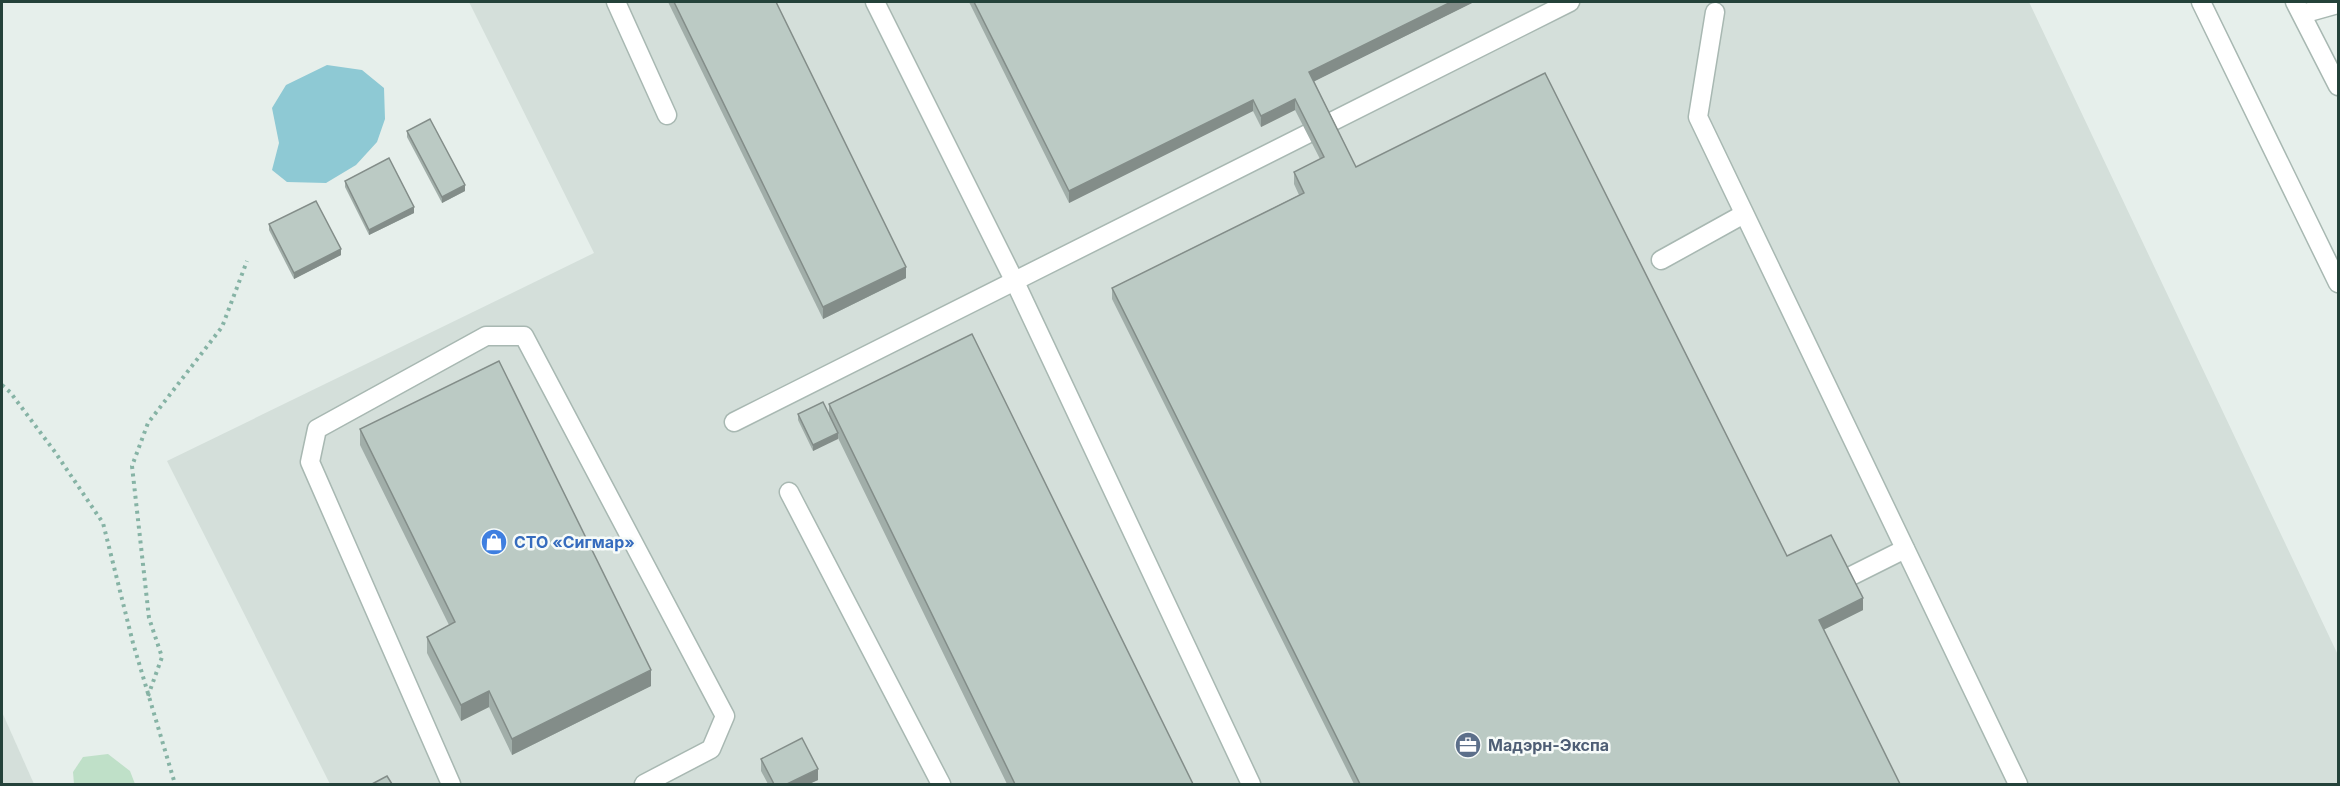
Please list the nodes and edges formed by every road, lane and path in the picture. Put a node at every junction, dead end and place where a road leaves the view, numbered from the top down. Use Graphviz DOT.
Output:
graph roads {
  1 [pos="616,2"];
  2 [pos="875,2"];
  3 [pos="1570,2"];
  4 [pos="2200,2"];
  5 [pos="2338,4"];
  6 [pos="2299,8"];
  7 [pos="1715,12"];
  8 [pos="2338,86"];
  9 [pos="668,115"];
  10 [pos="1744,214"];
  11 [pos="1661,260"];
  12 [pos="247,261"];
  13 [pos="1015,282"];
  14 [pos="2338,283"];
  15 [pos="2,385"];
  16 [pos="734,422"];
  17 [pos="789,492"];
  18 [pos="1905,549"];
  19 [pos="1853,575"];
  20 [pos="148,696"];
  21 [pos="175,784"];
  22 [pos="451,784"];
  23 [pos="644,784"];
  24 [pos="941,784"];
  25 [pos="1251,784"];
  26 [pos="2018,784"];
  1 -- 9 [label="lane"];
  2 -- 13 [label="lane"];
  3 -- 13 [label="lane"];
  4 -- 14 [label="lane"];
  5 -- 6 [label="lane"];
  6 -- 8 [label="lane"];
  7 -- 10 [label="lane"];
  10 -- 11 [label="lane"];
  10 -- 18 [label="lane"];
  12 -- 20 [label="path"];
  13 -- 16 [label="lane"];
  13 -- 25 [label="lane"];
  15 -- 20 [label="path"];
  17 -- 24 [label="lane"];
  18 -- 19 [label="lane"];
  18 -- 26 [label="lane"];
  20 -- 21 [label="path"];
  22 -- 23 [label="lane"];
}
